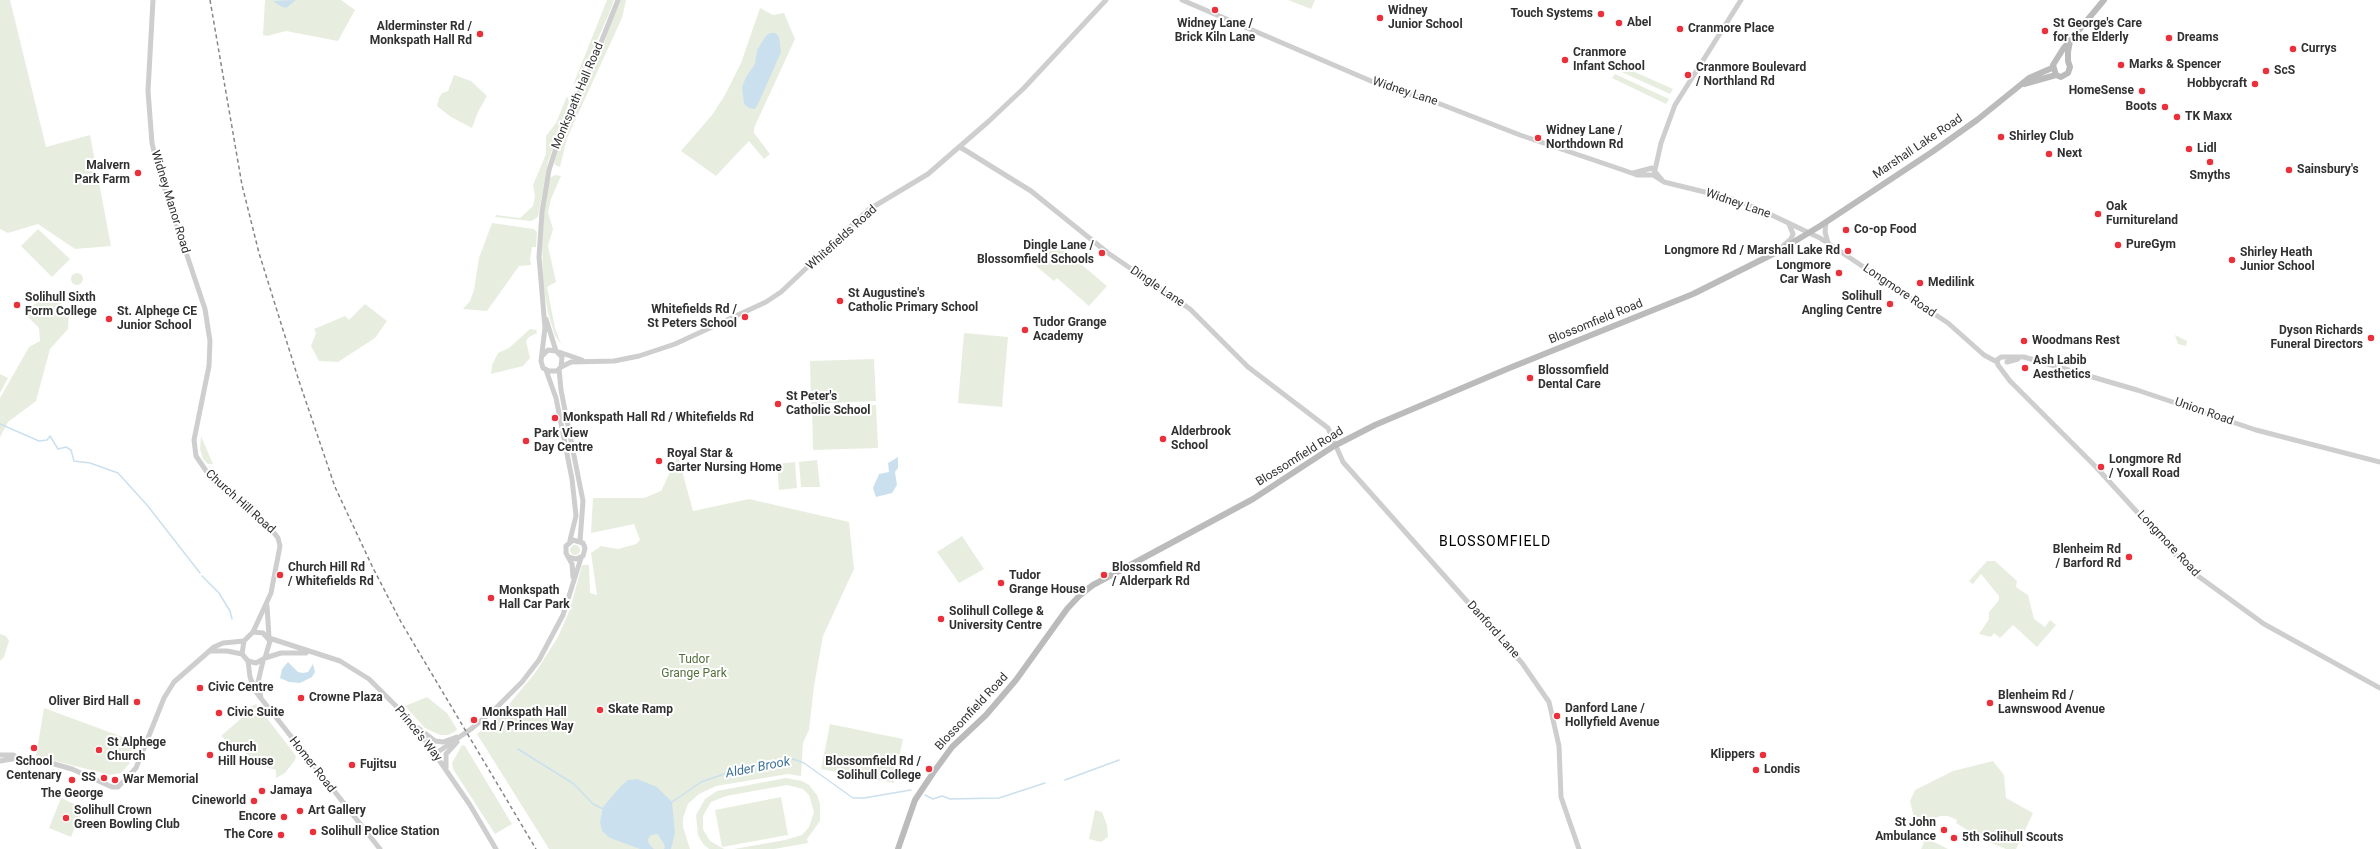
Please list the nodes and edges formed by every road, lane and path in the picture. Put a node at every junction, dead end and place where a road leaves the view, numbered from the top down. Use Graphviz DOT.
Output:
graph roads {
  1 [pos="153,0"];
  2 [pos="618,0"];
  3 [pos="1106,0"];
  4 [pos="1182,0"];
  5 [pos="1741,0"];
  6 [pos="2104,0"];
  7 [pos="2071,39"];
  8 [pos="2058,59"];
  9 [pos="2068,61"];
  10 [pos="2052,68"];
  11 [pos="2056,75"];
  12 [pos="2019,86"];
  13 [pos="960,147"];
  14 [pos="1652,171"];
  15 [pos="1826,222"];
  16 [pos="1789,224"];
  17 [pos="1809,233"];
  18 [pos="1828,244"];
  19 [pos="1777,252"];
  20 [pos="544,312"];
  21 [pos="557,351"];
  22 [pos="210,353"];
  23 [pos="542,356"];
  24 [pos="1998,360"];
  25 [pos="592,363"];
  26 [pos="2005,363"];
  27 [pos="560,368"];
  28 [pos="546,370"];
  29 [pos="1334,446"];
  30 [pos="2380,462"];
  31 [pos="570,540"];
  32 [pos="580,541"];
  33 [pos="568,557"];
  34 [pos="581,558"];
  35 [pos="573,584"];
  36 [pos="267,604"];
  37 [pos="253,632"];
  38 [pos="269,638"];
  39 [pos="244,641"];
  40 [pos="209,651"];
  41 [pos="313,652"];
  42 [pos="242,654"];
  43 [pos="264,660"];
  44 [pos="248,661"];
  45 [pos="2380,688"];
  46 [pos="261,699"];
  47 [pos="408,720"];
  48 [pos="464,734"];
  49 [pos="435,754"];
  50 [pos="0,755"];
  51 [pos="18,758"];
  52 [pos="0,761"];
  53 [pos="447,771"];
  54 [pos="380,849"];
  55 [pos="495,849"];
  56 [pos="898,849"];
  57 [pos="1579,849"];
  1 -- 22 [label="street, Widney Manor Road"];
  2 -- 20 [label="street, Monkspath Hall Road"];
  3 -- 13 [label="street, Whitefields Road"];
  4 -- 14 [label="street, Widney Lane"];
  5 -- 14 [label="street"];
  6 -- 7 [label="main road"];
  7 -- 8 [label="main road"];
  7 -- 9 [label="main road, Marshall Lake Road"];
  8 -- 9 [label="main road"];
  8 -- 10 [label="main road"];
  9 -- 11 [label="main road, Marshall Lake Road"];
  10 -- 11 [label="main road"];
  10 -- 12 [label="main road, Marshall Lake Road"];
  11 -- 12 [label="main road, Marshall Lake Road"];
  12 -- 15 [label="main road, Marshall Lake Road"];
  13 -- 25 [label="street, Whitefields Road"];
  13 -- 29 [label="street, Dingle Lane"];
  14 -- 16 [label="street, Widney Lane"];
  15 -- 17 [label="main road, Blossomfield Road"];
  15 -- 18 [label="street"];
  16 -- 17 [label="street, Widney Lane"];
  16 -- 19 [label="street"];
  17 -- 18 [label="street, Longmore Road"];
  17 -- 19 [label="main road, Blossomfield Road"];
  18 -- 24 [label="street, Longmore Road"];
  19 -- 29 [label="main road, Blossomfield Road"];
  20 -- 21 [label="street, Monkspath Hall Road"];
  20 -- 23 [label="street, Monkspath Hall Road"];
  21 -- 23 [label="street"];
  21 -- 25 [label="street, Whitefields Road"];
  21 -- 27 [label="street"];
  22 -- 36 [label="street, Church Hill Road"];
  23 -- 28 [label="street"];
  24 -- 26 [label="street, Longmore Road"];
  24 -- 26 [label="street, Union Road"];
  25 -- 27 [label="street, Whitefields Road"];
  26 -- 30 [label="street, Union Road"];
  26 -- 45 [label="street, Longmore Road"];
  27 -- 28 [label="street"];
  27 -- 32 [label="street"];
  28 -- 31 [label="street"];
  29 -- 56 [label="main road, Blossomfield Road"];
  29 -- 57 [label="street, Danford Lane"];
  31 -- 32 [label="street"];
  31 -- 33 [label="street"];
  32 -- 34 [label="street"];
  33 -- 34 [label="street"];
  33 -- 35 [label="street"];
  34 -- 35 [label="street"];
  35 -- 48 [label="street"];
  36 -- 37 [label="street, Church Hill Road"];
  36 -- 38 [label="street, Church Hill Road"];
  37 -- 38 [label="street"];
  37 -- 39 [label="street"];
  38 -- 41 [label="street, Prince's Way"];
  38 -- 43 [label="street"];
  39 -- 40 [label="street"];
  39 -- 42 [label="street"];
  40 -- 42 [label="street"];
  40 -- 51 [label="street"];
  41 -- 43 [label="street, Prince's Way"];
  41 -- 47 [label="street, Prince's Way"];
  42 -- 44 [label="street"];
  43 -- 44 [label="street"];
  43 -- 46 [label="street"];
  44 -- 46 [label="street, Homer Road"];
  46 -- 54 [label="street, Homer Road"];
  47 -- 48 [label="street"];
  47 -- 49 [label="street, Prince's Way"];
  48 -- 49 [label="street"];
  48 -- 53 [label="street"];
  49 -- 53 [label="street, Prince's Way"];
  50 -- 51 [label="street"];
  51 -- 52 [label="street"];
  53 -- 55 [label="street, Prince's Way"];
}
